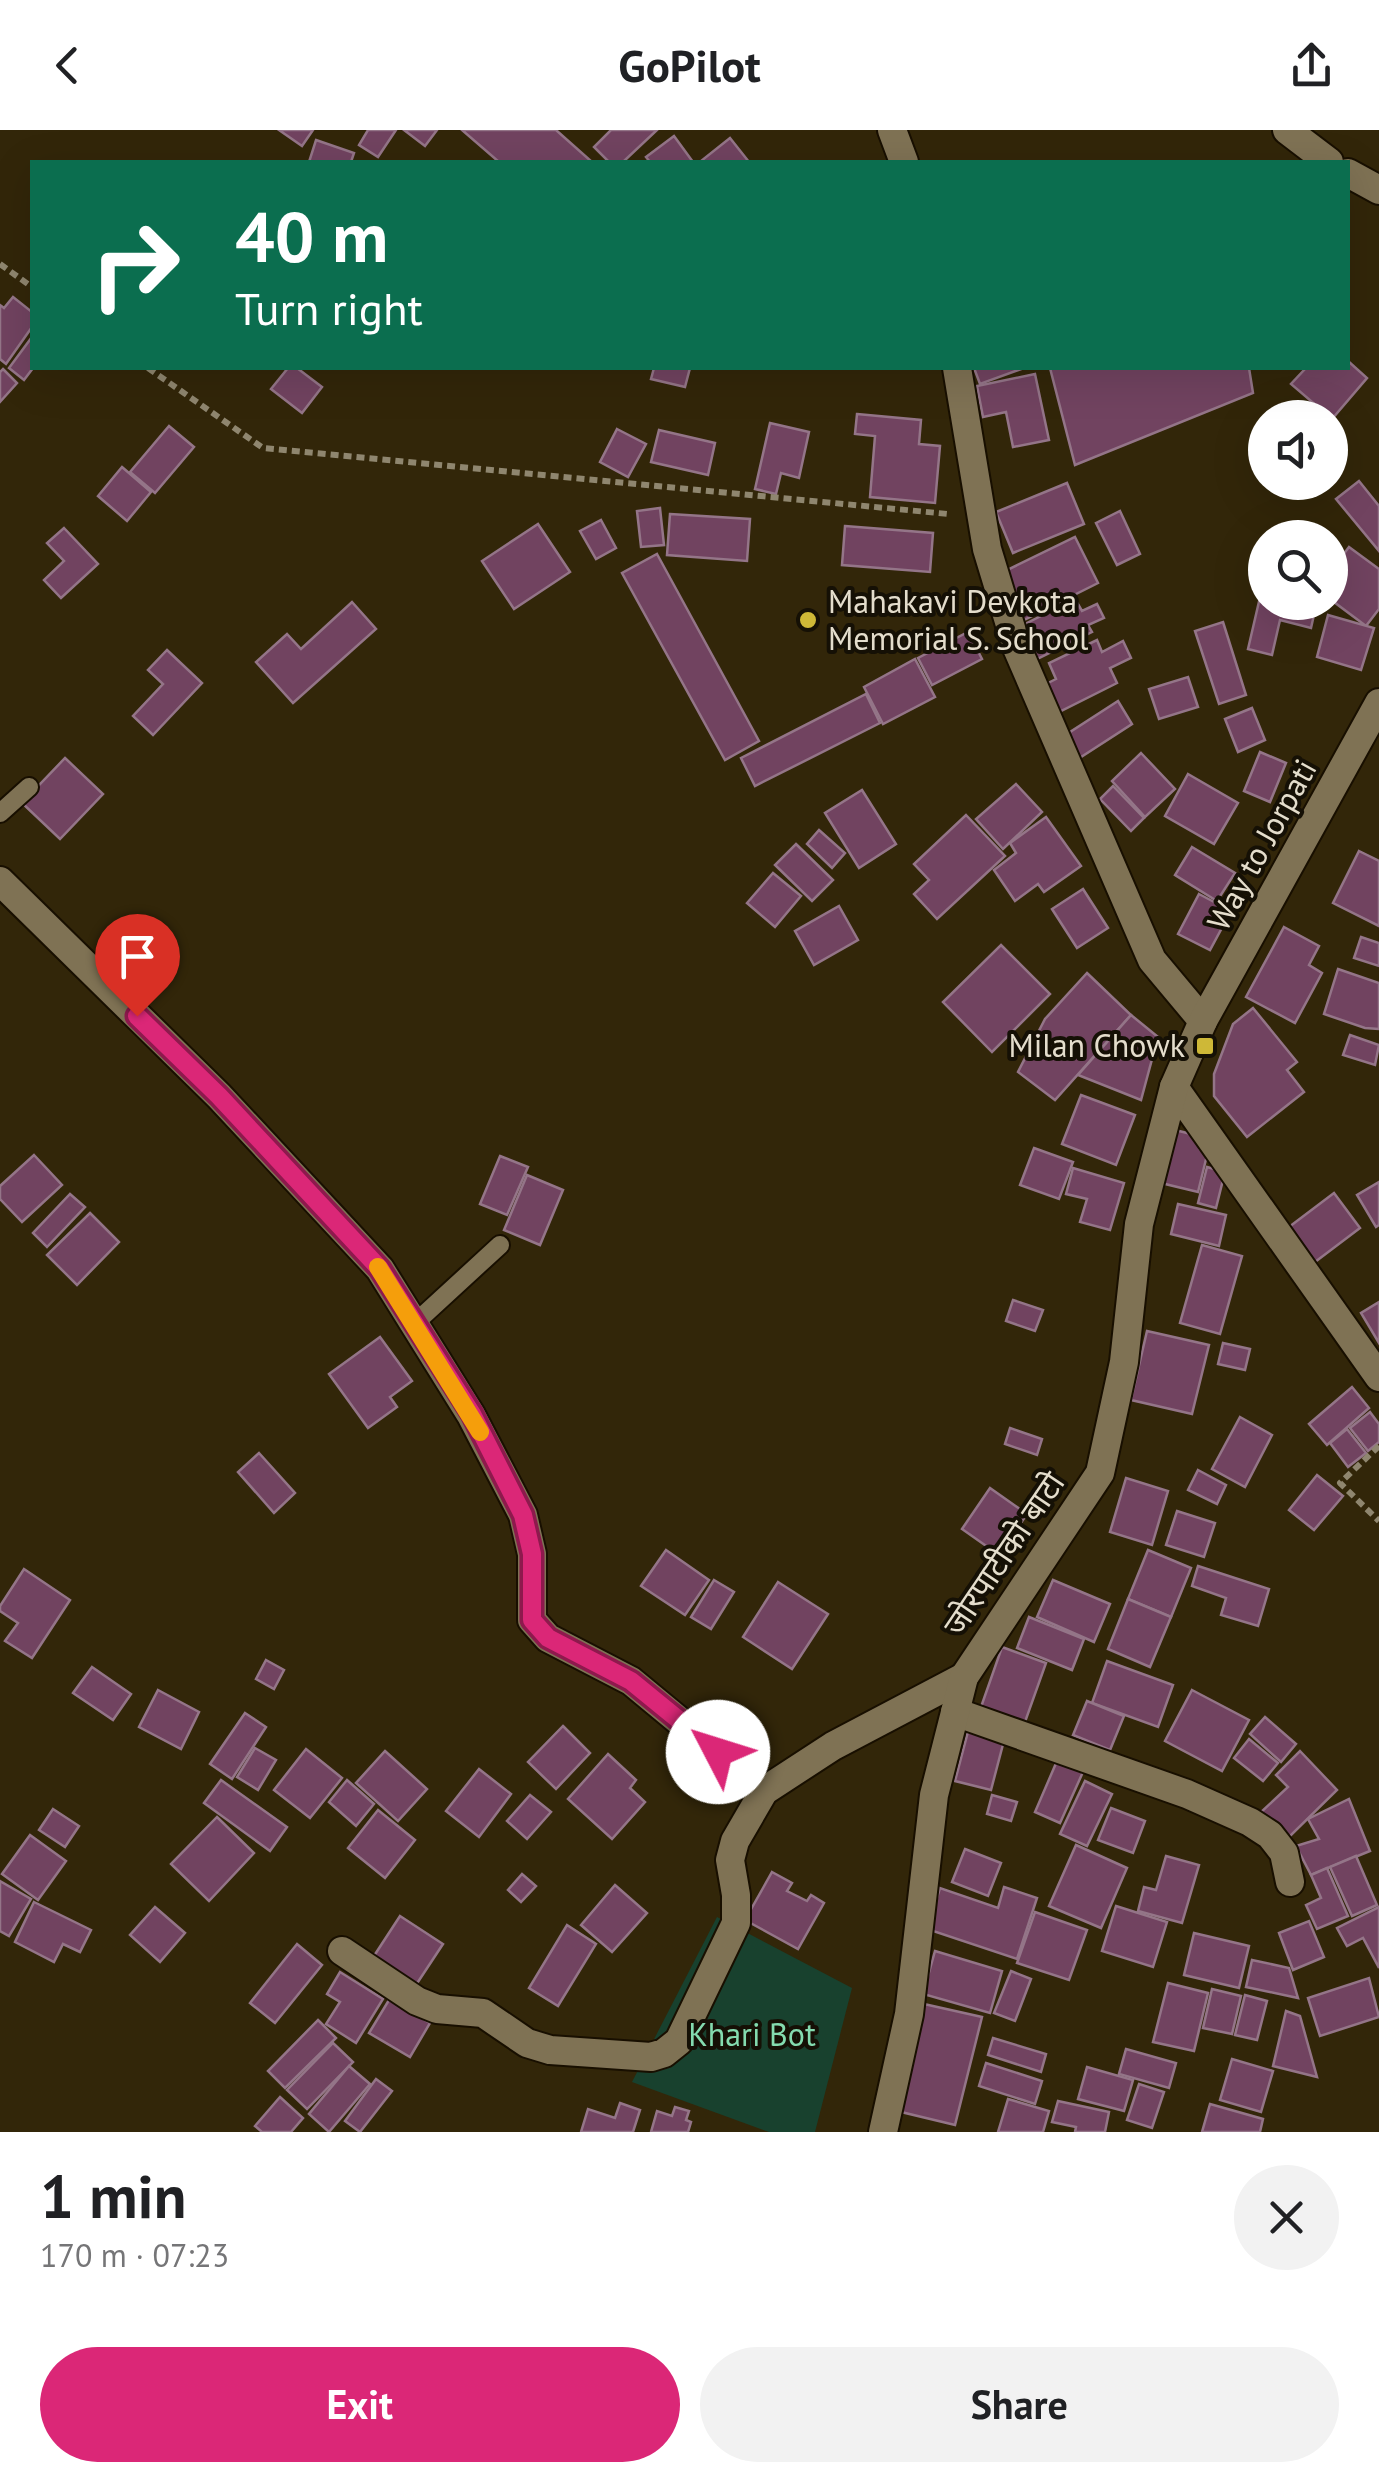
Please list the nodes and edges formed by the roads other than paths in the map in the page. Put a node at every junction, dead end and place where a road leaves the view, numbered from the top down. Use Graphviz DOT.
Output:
graph roads {
  1 [pos="892,130"];
  2 [pos="1288,130"];
  3 [pos="903,160"];
  4 [pos="1326,160"];
  5 [pos="1350,174"];
  6 [pos="1379,190"];
  7 [pos="957,370"];
  8 [pos="1379,702"];
  9 [pos="28,787"];
  10 [pos="0,813"];
  11 [pos="0,881"];
  12 [pos="1203,1021"];
  13 [pos="1174,1087"];
  14 [pos="500,1245"];
  15 [pos="414,1324"];
  16 [pos="1379,1376"];
  17 [pos="964,1677"];
  18 [pos="955,1712"];
  19 [pos="764,1792"];
  20 [pos="1290,1882"];
  21 [pos="342,1951"];
  22 [pos="884,2132"];
  1 -- 3 [label="street"];
  2 -- 4 [label="street"];
  5 -- 6 [label="street"];
  7 -- 12 [label="street"];
  8 -- 12 [label="street, Way to Jorpati"];
  9 -- 10 [label="lane"];
  11 -- 15 [label="street"];
  12 -- 13 [label="street, जोरपाटीको बाटो"];
  13 -- 16 [label="street"];
  13 -- 17 [label="street, जोरपाटीको बाटो"];
  14 -- 15 [label="lane"];
  15 -- 19 [label="street"];
  17 -- 18 [label="street, जोरपाटीको बाटो"];
  17 -- 19 [label="street"];
  18 -- 20 [label="street"];
  18 -- 22 [label="street, जोरपाटीको बाटो"];
  19 -- 21 [label="street"];
}
